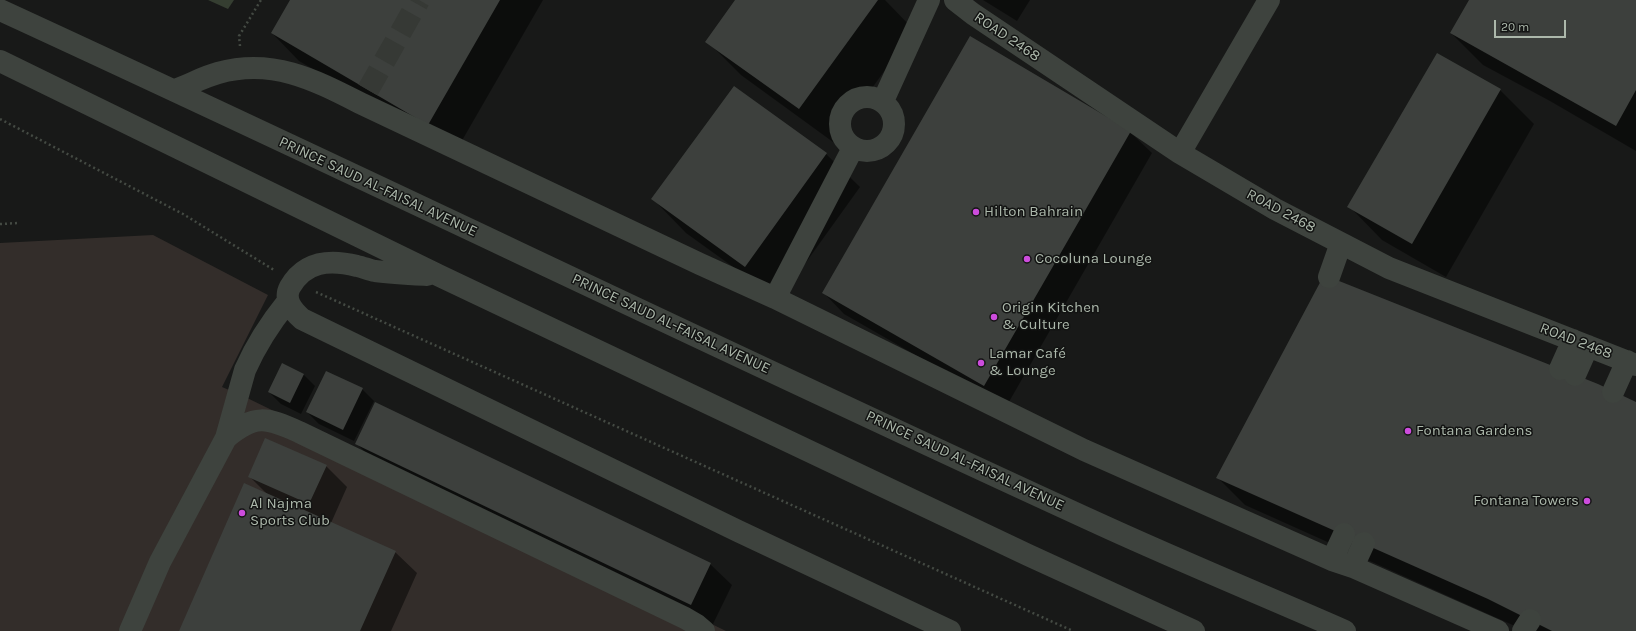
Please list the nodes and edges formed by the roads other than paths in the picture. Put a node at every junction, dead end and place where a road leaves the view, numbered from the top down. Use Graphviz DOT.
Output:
graph roads {
  1 [pos="929,0"];
  2 [pos="955,0"];
  3 [pos="1269,0"];
  4 [pos="0,10"];
  5 [pos="0,61"];
  6 [pos="175,90"];
  7 [pos="883,101"];
  8 [pos="853,148"];
  9 [pos="1180,153"];
  10 [pos="1348,246"];
  11 [pos="440,276"];
  12 [pos="1335,279"];
  13 [pos="291,291"];
  14 [pos="775,298"];
  15 [pos="1580,343"];
  16 [pos="1631,363"];
  17 [pos="1568,372"];
  18 [pos="1614,392"];
  19 [pos="226,438"];
  20 [pos="1344,534"];
  21 [pos="1364,543"];
  22 [pos="1332,560"];
  23 [pos="1353,567"];
  24 [pos="130,631"];
  25 [pos="704,631"];
  26 [pos="950,631"];
  27 [pos="1194,631"];
  28 [pos="1345,631"];
  29 [pos="1498,631"];
  1 -- 7 [label="street"];
  2 -- 9 [label="street, ROAD 2468"];
  3 -- 9 [label="street"];
  4 -- 6 [label="street, PRINCE SAUD AL-FAISAL AVENUE"];
  5 -- 11 [label="street"];
  6 -- 14 [label="street"];
  6 -- 28 [label="street, PRINCE SAUD AL-FAISAL AVENUE"];
  7 -- 8 [label="street"];
  7 -- 8 [label="street"];
  8 -- 14 [label="street"];
  9 -- 10 [label="street, ROAD 2468"];
  10 -- 12 [label="street"];
  10 -- 15 [label="street, ROAD 2468"];
  11 -- 13 [label="street"];
  11 -- 27 [label="street"];
  13 -- 19 [label="street"];
  13 -- 26 [label="street"];
  14 -- 22 [label="street"];
  15 -- 16 [label="street, ROAD 2468"];
  15 -- 17 [label="street"];
  16 -- 18 [label="street"];
  19 -- 24 [label="street"];
  19 -- 25 [label="street"];
  20 -- 22 [label="street"];
  21 -- 23 [label="street"];
  22 -- 23 [label="street"];
  23 -- 29 [label="street"];
}
